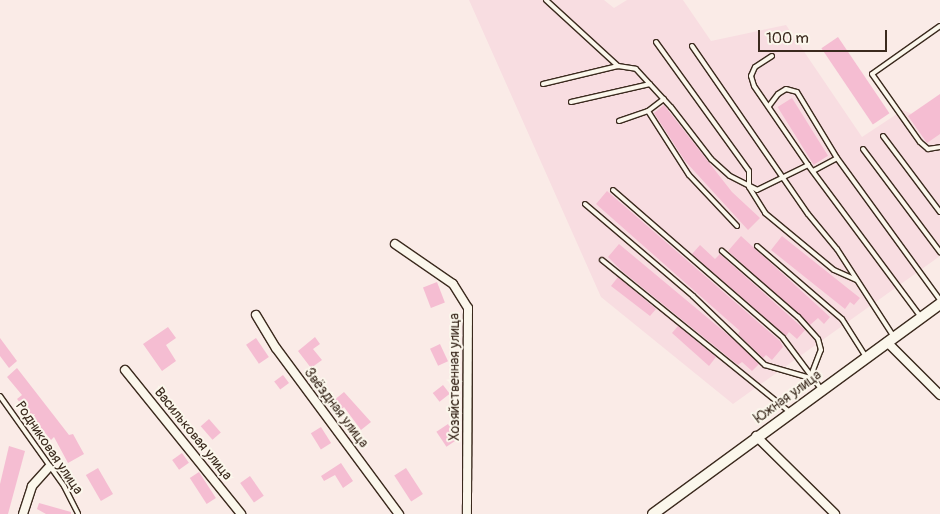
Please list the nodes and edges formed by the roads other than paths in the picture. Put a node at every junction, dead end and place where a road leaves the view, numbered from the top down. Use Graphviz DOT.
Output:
graph roads {
  1 [pos="546,0"];
  2 [pos="940,26"];
  3 [pos="656,42"];
  4 [pos="692,46"];
  5 [pos="772,56"];
  6 [pos="618,66"];
  7 [pos="543,84"];
  8 [pos="650,84"];
  9 [pos="664,99"];
  10 [pos="571,102"];
  11 [pos="769,106"];
  12 [pos="648,111"];
  13 [pos="618,121"];
  14 [pos="883,136"];
  15 [pos="940,147"];
  16 [pos="863,149"];
  17 [pos="837,158"];
  18 [pos="808,165"];
  19 [pos="813,171"];
  20 [pos="782,178"];
  21 [pos="749,187"];
  22 [pos="613,190"];
  23 [pos="585,204"];
  24 [pos="940,212"];
  25 [pos="737,226"];
  26 [pos="395,244"];
  27 [pos="758,246"];
  28 [pos="722,251"];
  29 [pos="940,252"];
  30 [pos="602,260"];
  31 [pos="857,281"];
  32 [pos="940,300"];
  33 [pos="940,304"];
  34 [pos="256,315"];
  35 [pos="921,317"];
  36 [pos="890,339"];
  37 [pos="866,357"];
  38 [pos="125,370"];
  39 [pos="810,378"];
  40 [pos="821,389"];
  41 [pos="940,395"];
  42 [pos="0,396"];
  43 [pos="790,412"];
  44 [pos="756,436"];
  45 [pos="49,467"];
  46 [pos="23,514"];
  47 [pos="78,514"];
  48 [pos="241,514"];
  49 [pos="399,514"];
  50 [pos="467,514"];
  51 [pos="653,514"];
  52 [pos="835,514"];
  1 -- 6 [label="lane"];
  2 -- 15 [label="lane"];
  3 -- 21 [label="lane"];
  4 -- 20 [label="lane"];
  5 -- 11 [label="lane"];
  6 -- 7 [label="lane"];
  6 -- 8 [label="lane"];
  8 -- 9 [label="lane"];
  8 -- 10 [label="lane"];
  9 -- 12 [label="lane"];
  9 -- 21 [label="lane"];
  11 -- 17 [label="lane"];
  11 -- 18 [label="lane"];
  12 -- 13 [label="lane"];
  12 -- 25 [label="lane"];
  14 -- 24 [label="lane"];
  16 -- 29 [label="lane"];
  17 -- 19 [label="lane"];
  17 -- 32 [label="lane"];
  18 -- 19 [label="lane"];
  18 -- 20 [label="lane"];
  19 -- 35 [label="lane"];
  20 -- 21 [label="lane"];
  20 -- 31 [label="lane"];
  21 -- 31 [label="lane"];
  22 -- 39 [label="lane"];
  23 -- 39 [label="lane"];
  26 -- 50 [label="street, Хозяйственная улица"];
  27 -- 37 [label="lane"];
  28 -- 39 [label="lane"];
  30 -- 43 [label="lane"];
  31 -- 36 [label="lane"];
  33 -- 35 [label="street, Южная улица"];
  34 -- 49 [label="street, Звёздная улица"];
  35 -- 36 [label="street, Южная улица"];
  36 -- 37 [label="street, Южная улица"];
  36 -- 41 [label="street"];
  37 -- 40 [label="street, Южная улица"];
  38 -- 48 [label="street, Васильковая улица"];
  39 -- 40 [label="lane"];
  40 -- 43 [label="street, Южная улица"];
  42 -- 45 [label="lane, Родниковая улица"];
  43 -- 44 [label="street, Южная улица"];
  44 -- 51 [label="street, Южная улица"];
  44 -- 52 [label="street"];
  45 -- 46 [label="street"];
  45 -- 47 [label="lane, Родниковая улица"];
}
